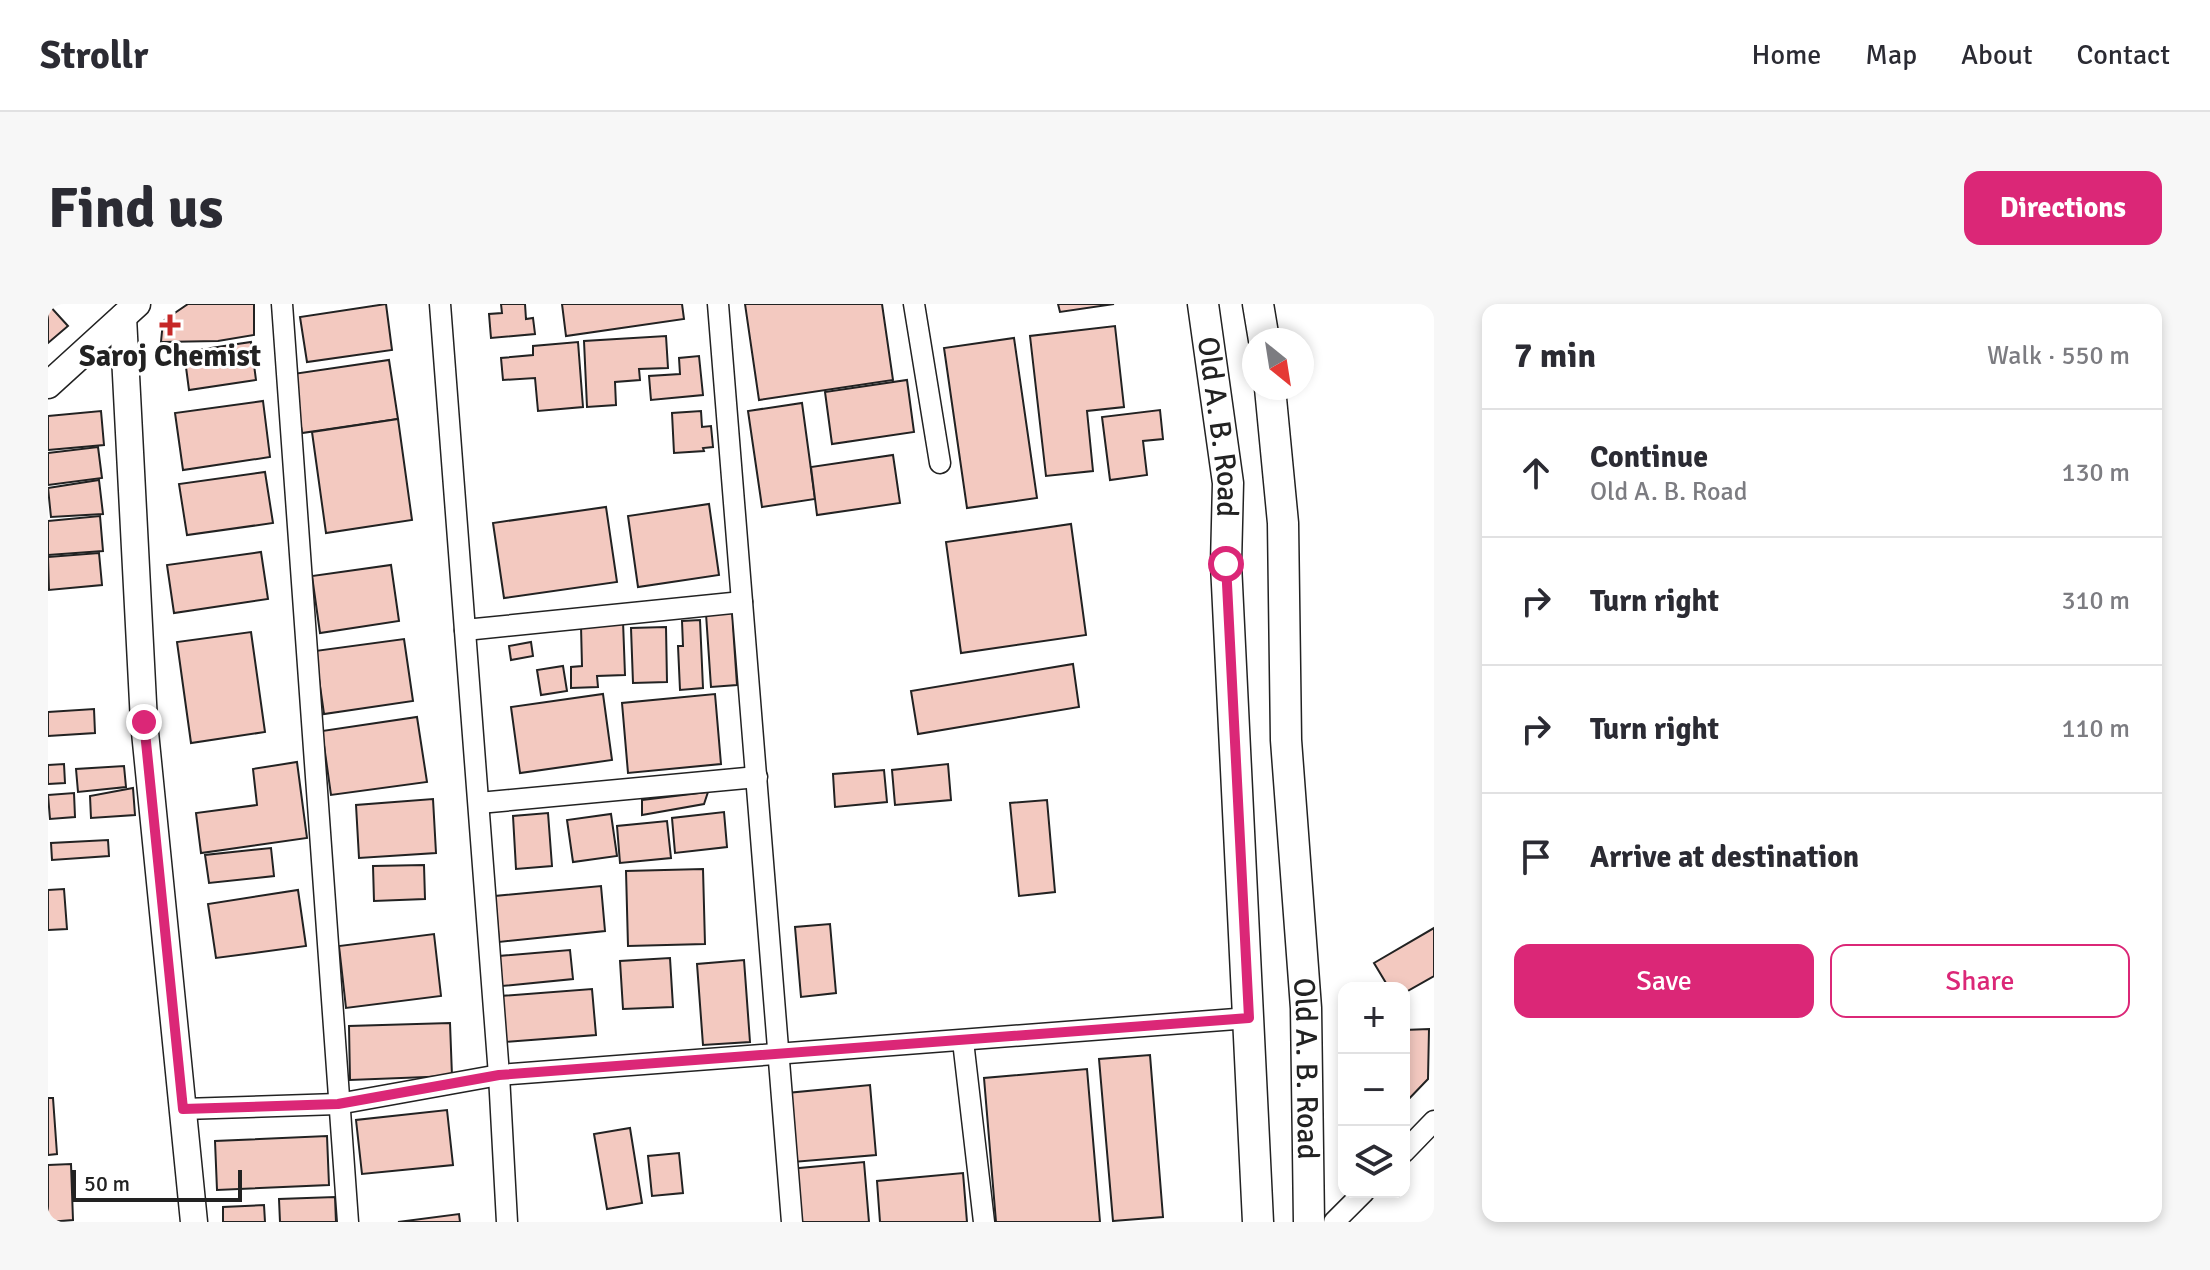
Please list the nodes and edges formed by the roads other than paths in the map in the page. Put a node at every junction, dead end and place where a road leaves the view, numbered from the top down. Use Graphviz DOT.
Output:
graph roads {
  1 [pos="282,304"];
  2 [pos="440,304"];
  3 [pos="718,304"];
  4 [pos="914,304"];
  5 [pos="1203,304"];
  6 [pos="1258,304"];
  7 [pos="124,308"];
  8 [pos="1262,328"];
  9 [pos="48,385"];
  10 [pos="1271,400"];
  11 [pos="940,463"];
  12 [pos="742,602"];
  13 [pos="465,630"];
  14 [pos="757,777"];
  15 [pos="479,803"];
  16 [pos="1249,1018"];
  17 [pos="963,1041"];
  18 [pos="780,1055"];
  19 [pos="499,1075"];
  20 [pos="338,1104"];
  21 [pos="183,1109"];
  22 [pos="1434,1121"];
  23 [pos="1410,1146"];
  24 [pos="1358,1198"];
  25 [pos="194,1222"];
  26 [pos="348,1222"];
  27 [pos="507,1222"];
  28 [pos="792,1222"];
  29 [pos="984,1222"];
  30 [pos="1258,1222"];
  31 [pos="1309,1222"];
  32 [pos="1334,1222"];
  1 -- 20 [label="street"];
  2 -- 13 [label="street"];
  3 -- 12 [label="street"];
  4 -- 11 [label="street"];
  5 -- 16 [label="main road, Old A. B. Road"];
  6 -- 8 [label="main road, Old A. B. Road"];
  7 -- 9 [label="street"];
  7 -- 21 [label="street"];
  10 -- 31 [label="main road, Old A. B. Road"];
  12 -- 13 [label="street"];
  12 -- 14 [label="street"];
  13 -- 15 [label="street"];
  14 -- 15 [label="street"];
  14 -- 18 [label="street"];
  15 -- 19 [label="street"];
  16 -- 17 [label="street"];
  16 -- 30 [label="main road, Old A. B. Road"];
  17 -- 18 [label="street"];
  17 -- 29 [label="street"];
  18 -- 19 [label="street"];
  18 -- 28 [label="street"];
  19 -- 20 [label="street"];
  19 -- 27 [label="street"];
  20 -- 21 [label="street"];
  20 -- 26 [label="street"];
  21 -- 25 [label="street"];
  22 -- 23 [label="street"];
  24 -- 32 [label="street"];
}
